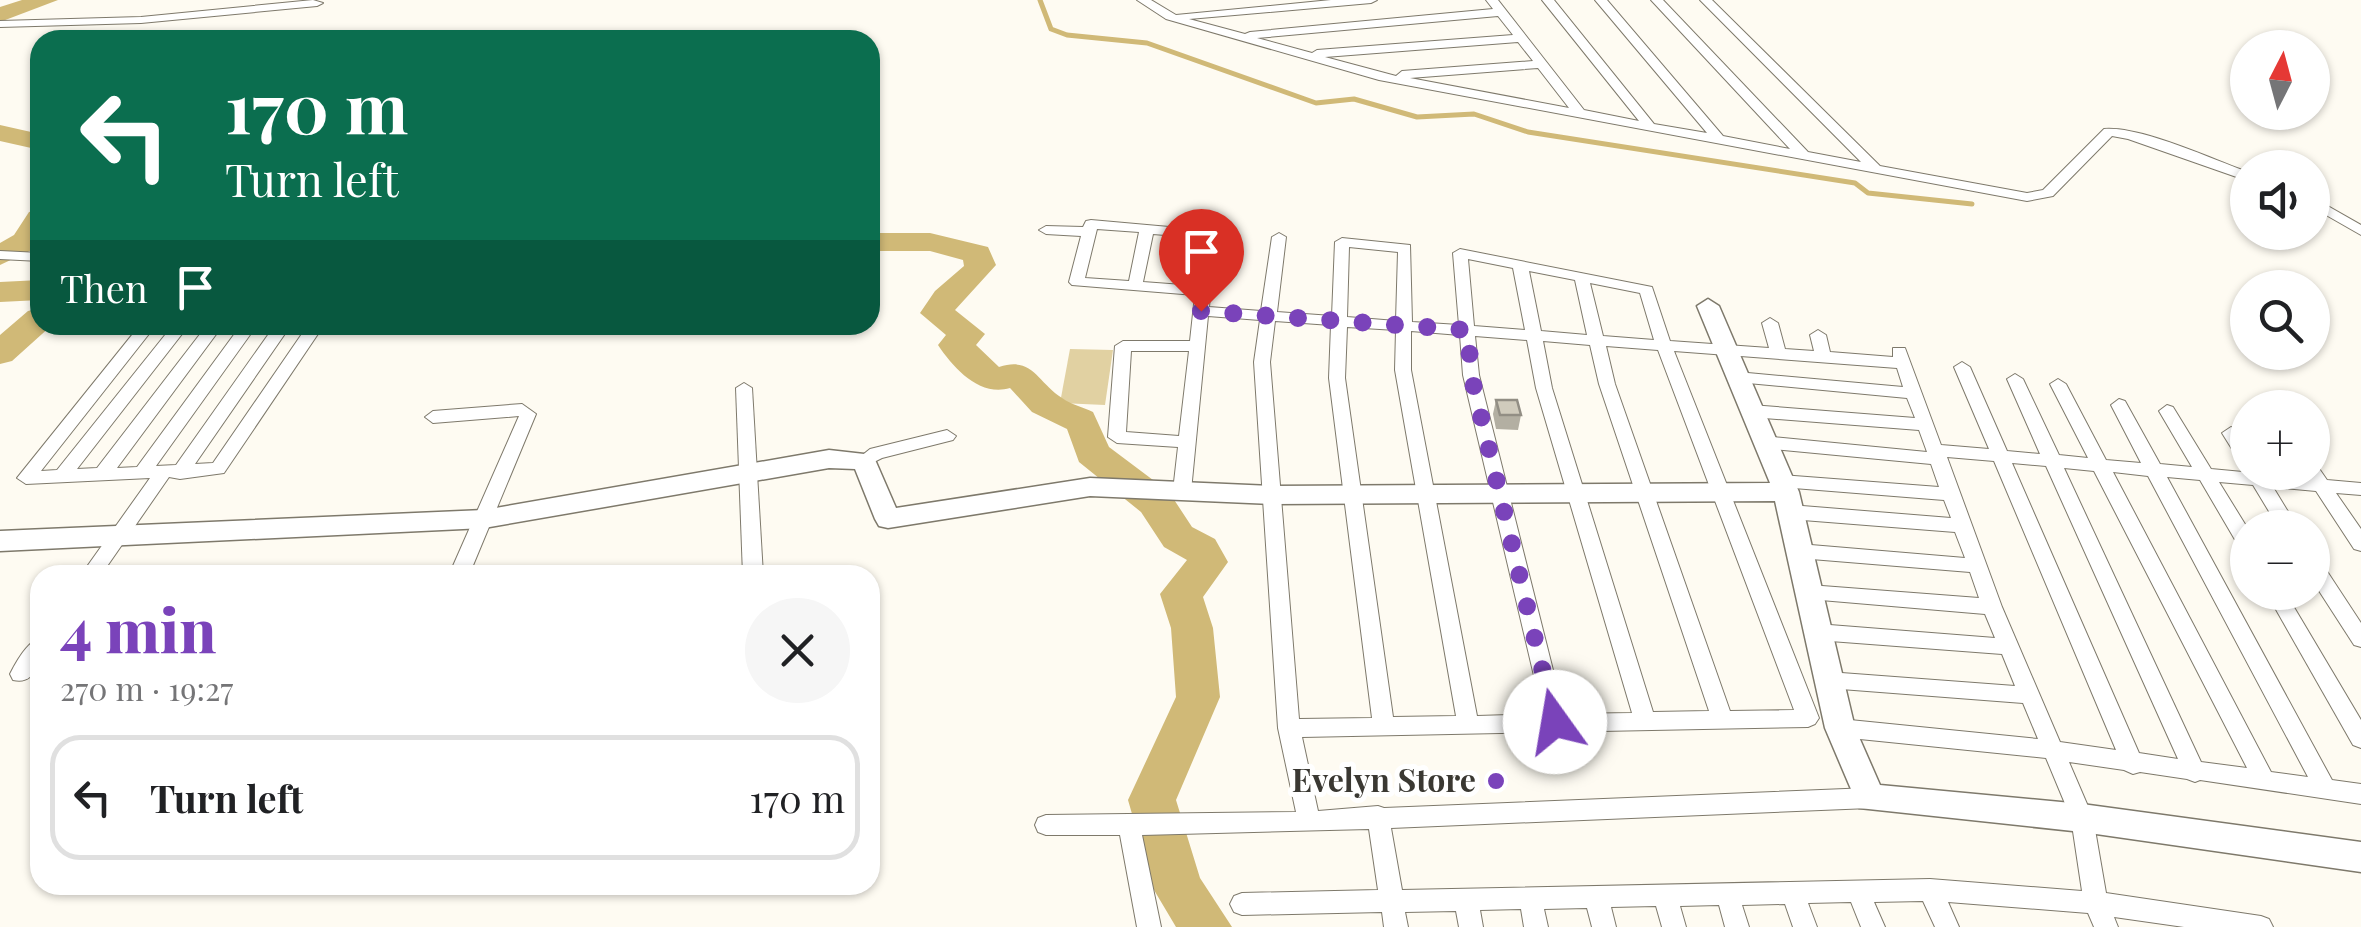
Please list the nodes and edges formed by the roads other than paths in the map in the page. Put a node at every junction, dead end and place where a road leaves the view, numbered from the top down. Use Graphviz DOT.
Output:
graph roads {
  1 [pos="1143,0"];
  2 [pos="1371,0"];
  3 [pos="1492,0"];
  4 [pos="1548,0"];
  5 [pos="1601,0"];
  6 [pos="1657,0"];
  7 [pos="1706,0"];
  8 [pos="317,2"];
  9 [pos="1501,12"];
  10 [pos="1170,16"];
  11 [pos="0,24"];
  12 [pos="1239,36"];
  13 [pos="1521,38"];
  14 [pos="1304,55"];
  15 [pos="1542,64"];
  16 [pos="1379,76"];
  17 [pos="1580,114"];
  18 [pos="1649,125"];
  19 [pos="1718,138"];
  20 [pos="1803,155"];
  21 [pos="1876,168"];
  22 [pos="2230,171"];
  23 [pos="2330,212"];
  24 [pos="1147,229"];
  25 [pos="1046,230"];
  26 [pos="2361,231"];
  27 [pos="1089,232"];
  28 [pos="1278,237"];
  29 [pos="3,255"];
  30 [pos="30,256"];
  31 [pos="1520,264"];
  32 [pos="1581,276"];
  33 [pos="1135,286"];
  34 [pos="1203,291"];
  35 [pos="1708,306"];
  36 [pos="1201,311"];
  37 [pos="1268,316"];
  38 [pos="1339,320"];
  39 [pos="1770,323"];
  40 [pos="1402,325"];
  41 [pos="1468,330"];
  42 [pos="1533,334"];
  43 [pos="140,335"];
  44 [pos="173,335"];
  45 [pos="207,335"];
  46 [pos="242,335"];
  47 [pos="274,335"];
  48 [pos="309,335"];
  49 [pos="1818,335"];
  50 [pos="1598,339"];
  51 [pos="1662,343"];
  52 [pos="1198,346"];
  53 [pos="1723,347"];
  54 [pos="1778,353"];
  55 [pos="1823,357"];
  56 [pos="1962,367"];
  57 [pos="1736,377"];
  58 [pos="2015,378"];
  59 [pos="2058,384"];
  60 [pos="744,388"];
  61 [pos="1914,393"];
  62 [pos="2119,405"];
  63 [pos="1751,411"];
  64 [pos="2166,411"];
  65 [pos="433,417"];
  66 [pos="1926,425"];
  67 [pos="947,436"];
  68 [pos="1187,442"];
  69 [pos="1763,442"];
  70 [pos="1937,454"];
  71 [pos="2000,456"];
  72 [pos="2052,459"];
  73 [pos="864,461"];
  74 [pos="2103,465"];
  75 [pos="2154,471"];
  76 [pos="748,472"];
  77 [pos="171,473"];
  78 [pos="141,474"];
  79 [pos="101,476"];
  80 [pos="2207,476"];
  81 [pos="2230,476"];
  82 [pos="60,478"];
  83 [pos="2330,481"];
  84 [pos="2361,489"];
  85 [pos="1168,490"];
  86 [pos="2326,490"];
  87 [pos="1720,491"];
  88 [pos="1646,492"];
  89 [pos="1501,493"];
  90 [pos="1576,493"];
  91 [pos="1274,494"];
  92 [pos="1350,494"];
  93 [pos="1428,494"];
  94 [pos="1952,494"];
  95 [pos="1785,495"];
  96 [pos="2230,515"];
  97 [pos="484,519"];
  98 [pos="1963,526"];
  99 [pos="120,535"];
  100 [pos="0,542"];
  101 [pos="2361,544"];
  102 [pos="1800,551"];
  103 [pos="98,565"];
  104 [pos="463,565"];
  105 [pos="753,565"];
  106 [pos="1978,566"];
  107 [pos="1808,592"];
  108 [pos="2330,592"];
  109 [pos="1992,607"];
  110 [pos="2286,610"];
  111 [pos="1818,632"];
  112 [pos="2361,640"];
  113 [pos="2010,647"];
  114 [pos="30,660"];
  115 [pos="20,674"];
  116 [pos="1828,680"];
  117 [pos="2028,695"];
  118 [pos="1645,720"];
  119 [pos="1722,720"];
  120 [pos="1555,722"];
  121 [pos="1468,723"];
  122 [pos="1384,725"];
  123 [pos="1289,728"];
  124 [pos="1840,728"];
  125 [pos="2361,739"];
  126 [pos="2052,750"];
  127 [pos="2133,765"];
  128 [pos="2194,773"];
  129 [pos="2265,782"];
  130 [pos="2326,790"];
  131 [pos="2361,794"];
  132 [pos="1870,798"];
  133 [pos="1378,816"];
  134 [pos="2082,818"];
  135 [pos="1309,819"];
  136 [pos="1046,825"];
  137 [pos="1129,825"];
  138 [pos="2361,858"];
  139 [pos="1930,890"];
  140 [pos="1858,891"];
  141 [pos="1792,892"];
  142 [pos="1726,894"];
  143 [pos="1666,895"];
  144 [pos="1596,897"];
  145 [pos="1530,898"];
  146 [pos="1466,899"];
  147 [pos="1392,901"];
  148 [pos="2096,903"];
  149 [pos="1242,904"];
  150 [pos="2191,922"];
  151 [pos="1150,927"];
  152 [pos="1396,927"];
  153 [pos="1470,927"];
  154 [pos="1536,927"];
  155 [pos="1604,927"];
  156 [pos="1674,927"];
  157 [pos="1738,927"];
  158 [pos="1805,927"];
  159 [pos="1873,927"];
  160 [pos="1947,927"];
  161 [pos="2106,927"];
  162 [pos="2261,927"];
  1 -- 10 [label="street"];
  2 -- 10 [label="street"];
  3 -- 9 [label="street"];
  4 -- 18 [label="street"];
  5 -- 19 [label="street"];
  6 -- 20 [label="street"];
  7 -- 21 [label="street"];
  8 -- 11 [label="street"];
  9 -- 12 [label="street"];
  9 -- 13 [label="street"];
  10 -- 12 [label="street"];
  12 -- 14 [label="street"];
  13 -- 14 [label="street"];
  13 -- 15 [label="street"];
  14 -- 16 [label="street"];
  15 -- 16 [label="street"];
  15 -- 17 [label="street"];
  16 -- 17 [label="street"];
  17 -- 18 [label="street"];
  18 -- 19 [label="street"];
  19 -- 20 [label="street"];
  20 -- 21 [label="street"];
  21 -- 22 [label="street"];
  23 -- 26 [label="street"];
  24 -- 27 [label="street"];
  24 -- 33 [label="street"];
  24 -- 34 [label="street"];
  25 -- 27 [label="street"];
  27 -- 33 [label="street"];
  28 -- 37 [label="street"];
  29 -- 30 [label="street"];
  31 -- 32 [label="street"];
  31 -- 41 [label="street"];
  31 -- 42 [label="street"];
  32 -- 50 [label="street"];
  32 -- 51 [label="street"];
  33 -- 34 [label="street"];
  34 -- 36 [label="street"];
  35 -- 53 [label="street"];
  36 -- 37 [label="street"];
  36 -- 52 [label="street"];
  37 -- 38 [label="street"];
  37 -- 91 [label="street"];
  38 -- 40 [label="street"];
  38 -- 40 [label="street"];
  38 -- 92 [label="street"];
  39 -- 54 [label="street"];
  40 -- 41 [label="street"];
  40 -- 93 [label="street"];
  41 -- 42 [label="street"];
  41 -- 89 [label="street"];
  42 -- 50 [label="street"];
  42 -- 90 [label="street"];
  43 -- 82 [label="street"];
  44 -- 82 [label="street"];
  45 -- 79 [label="street"];
  46 -- 78 [label="street"];
  47 -- 77 [label="street"];
  48 -- 77 [label="street"];
  49 -- 55 [label="street"];
  50 -- 51 [label="street"];
  50 -- 88 [label="street"];
  51 -- 53 [label="street"];
  51 -- 87 [label="street"];
  52 -- 68 [label="street"];
  52 -- 68 [label="street"];
  53 -- 54 [label="street"];
  53 -- 57 [label="street"];
  54 -- 55 [label="street"];
  55 -- 61 [label="street"];
  56 -- 71 [label="street"];
  57 -- 61 [label="street"];
  57 -- 63 [label="street"];
  58 -- 72 [label="street"];
  59 -- 74 [label="street"];
  60 -- 76 [label="street"];
  61 -- 66 [label="street"];
  62 -- 75 [label="street"];
  63 -- 66 [label="street"];
  63 -- 69 [label="street"];
  64 -- 80 [label="street"];
  65 -- 97 [label="street"];
  66 -- 70 [label="street"];
  67 -- 73 [label="street"];
  68 -- 85 [label="street"];
  69 -- 70 [label="street"];
  69 -- 95 [label="street"];
  70 -- 71 [label="street"];
  70 -- 94 [label="street"];
  71 -- 72 [label="street"];
  71 -- 127 [label="street"];
  72 -- 74 [label="street"];
  72 -- 128 [label="street"];
  73 -- 76 [label="street"];
  73 -- 85 [label="street"];
  74 -- 75 [label="street"];
  74 -- 129 [label="street"];
  75 -- 80 [label="street"];
  75 -- 130 [label="street"];
  76 -- 97 [label="street"];
  76 -- 105 [label="street"];
  77 -- 78 [label="street"];
  77 -- 99 [label="street"];
  78 -- 79 [label="street"];
  79 -- 82 [label="street"];
  80 -- 81 [label="street"];
  80 -- 96 [label="street"];
  83 -- 84 [label="street"];
  85 -- 91 [label="street"];
  86 -- 101 [label="street"];
  87 -- 88 [label="street"];
  87 -- 95 [label="street"];
  87 -- 119 [label="street"];
  88 -- 90 [label="street"];
  88 -- 119 [label="street"];
  89 -- 90 [label="street"];
  89 -- 93 [label="street"];
  89 -- 120 [label="street"];
  90 -- 118 [label="street"];
  91 -- 92 [label="street"];
  91 -- 123 [label="street"];
  92 -- 93 [label="street"];
  92 -- 122 [label="street"];
  93 -- 121 [label="street"];
  94 -- 95 [label="street"];
  94 -- 98 [label="street"];
  95 -- 98 [label="street"];
  95 -- 102 [label="street"];
  97 -- 99 [label="street"];
  97 -- 104 [label="street"];
  98 -- 106 [label="street"];
  99 -- 100 [label="street"];
  99 -- 103 [label="street"];
  102 -- 106 [label="street"];
  102 -- 107 [label="street"];
  106 -- 109 [label="street"];
  107 -- 109 [label="street"];
  107 -- 111 [label="street"];
  108 -- 112 [label="street"];
  109 -- 113 [label="street"];
  110 -- 125 [label="street"];
  111 -- 113 [label="street"];
  111 -- 116 [label="street"];
  113 -- 117 [label="street"];
  114 -- 115 [label="street"];
  116 -- 117 [label="street"];
  116 -- 124 [label="street"];
  117 -- 126 [label="street"];
  118 -- 119 [label="street"];
  118 -- 120 [label="street"];
  120 -- 121 [label="street"];
  121 -- 122 [label="street"];
  122 -- 123 [label="street"];
  123 -- 135 [label="street"];
  124 -- 126 [label="street"];
  124 -- 132 [label="street"];
  126 -- 127 [label="street"];
  126 -- 134 [label="street"];
  127 -- 128 [label="street"];
  128 -- 129 [label="street"];
  129 -- 130 [label="street"];
  130 -- 131 [label="street"];
  132 -- 133 [label="street"];
  132 -- 134 [label="street"];
  133 -- 135 [label="street"];
  133 -- 147 [label="street"];
  134 -- 138 [label="street"];
  134 -- 148 [label="street"];
  135 -- 137 [label="street"];
  136 -- 137 [label="street"];
  137 -- 151 [label="street"];
  139 -- 140 [label="street"];
  139 -- 148 [label="street"];
  139 -- 160 [label="street"];
  140 -- 141 [label="street"];
  140 -- 159 [label="street"];
  141 -- 142 [label="street"];
  141 -- 158 [label="street"];
  142 -- 143 [label="street"];
  142 -- 157 [label="street"];
  143 -- 144 [label="street"];
  143 -- 156 [label="street"];
  144 -- 145 [label="street"];
  144 -- 155 [label="street"];
  145 -- 146 [label="street"];
  145 -- 154 [label="street"];
  146 -- 147 [label="street"];
  146 -- 153 [label="street"];
  147 -- 149 [label="street"];
  147 -- 152 [label="street"];
  148 -- 150 [label="street"];
  148 -- 161 [label="street"];
  150 -- 162 [label="street"];
}
